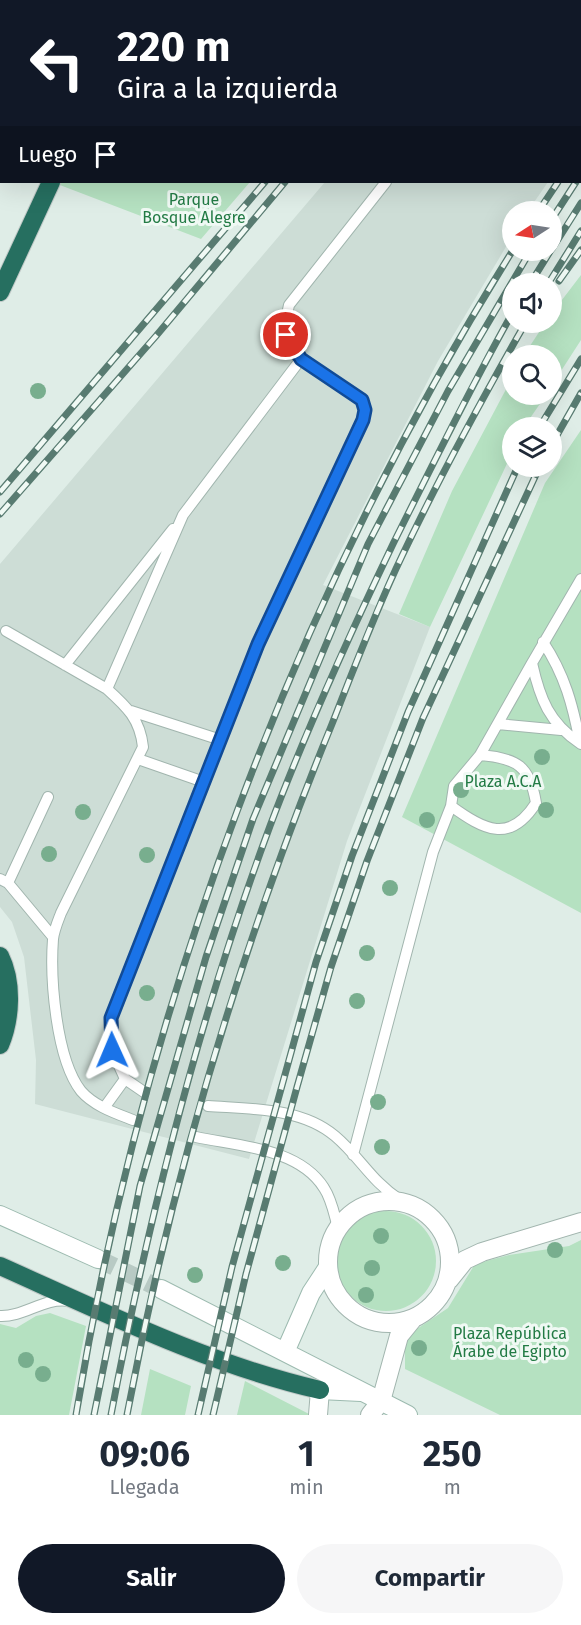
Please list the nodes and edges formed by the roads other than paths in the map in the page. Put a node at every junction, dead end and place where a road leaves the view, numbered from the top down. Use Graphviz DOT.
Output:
graph roads {
  1 [pos="51,183"];
  2 [pos="385,183"];
  3 [pos="0,292"];
  4 [pos="301,359"];
  5 [pos="183,515"];
  6 [pos="581,579"];
  7 [pos="576,593"];
  8 [pos="6,631"];
  9 [pos="543,642"];
  10 [pos="532,663"];
  11 [pos="65,665"];
  12 [pos="107,688"];
  13 [pos="131,711"];
  14 [pos="498,724"];
  15 [pos="561,730"];
  16 [pos="221,740"];
  17 [pos="581,743"];
  18 [pos="480,755"];
  19 [pos="138,759"];
  20 [pos="204,783"];
  21 [pos="48,797"];
  22 [pos="451,806"];
  23 [pos="4,881"];
  24 [pos="53,936"];
  25 [pos="0,956"];
  26 [pos="0,1045"];
  27 [pos="125,1079"];
  28 [pos="144,1092"];
  29 [pos="207,1106"];
  30 [pos="104,1108"];
  31 [pos="133,1120"];
  32 [pos="196,1137"];
  33 [pos="354,1155"];
  34 [pos="400,1200"];
  35 [pos="0,1215"];
  36 [pos="581,1222"];
  37 [pos="338,1228"];
  38 [pos="98,1259"];
  39 [pos="0,1266"];
  40 [pos="328,1267"];
  41 [pos="448,1280"];
  42 [pos="161,1288"];
  43 [pos="87,1304"];
  44 [pos="0,1316"];
  45 [pos="412,1320"];
  46 [pos="286,1350"];
  47 [pos="320,1390"];
  48 [pos="372,1403"];
  49 [pos="318,1415"];
  50 [pos="408,1415"];
  1 -- 3 [label="highway"];
  2 -- 4 [label="lane"];
  4 -- 5 [label="lane"];
  4 -- 16 [label="lane"];
  5 -- 11 [label="lane"];
  5 -- 12 [label="lane"];
  6 -- 7 [label="lane"];
  7 -- 9 [label="lane"];
  8 -- 11 [label="lane"];
  9 -- 10 [label="lane"];
  9 -- 17 [label="lane"];
  10 -- 14 [label="lane"];
  10 -- 15 [label="lane"];
  11 -- 12 [label="lane"];
  12 -- 13 [label="lane"];
  13 -- 16 [label="lane"];
  13 -- 19 [label="lane"];
  14 -- 15 [label="lane"];
  14 -- 18 [label="lane"];
  15 -- 17 [label="lane"];
  16 -- 20 [label="lane"];
  18 -- 22 [label="lane"];
  18 -- 22 [label="lane"];
  19 -- 20 [label="lane"];
  19 -- 24 [label="lane"];
  20 -- 27 [label="lane"];
  21 -- 23 [label="lane"];
  22 -- 33 [label="lane"];
  23 -- 24 [label="lane"];
  24 -- 30 [label="lane"];
  25 -- 26 [label="highway"];
  27 -- 28 [label="lane"];
  27 -- 30 [label="lane"];
  29 -- 33 [label="lane"];
  30 -- 31 [label="lane"];
  32 -- 37 [label="lane"];
  33 -- 34 [label="lane"];
  34 -- 37 [label="street"];
  34 -- 41 [label="street"];
  35 -- 38 [label="street"];
  36 -- 41 [label="street"];
  37 -- 40 [label="street"];
  39 -- 43 [label="highway"];
  40 -- 45 [label="street"];
  40 -- 46 [label="street"];
  41 -- 45 [label="street"];
  42 -- 46 [label="street"];
  43 -- 44 [label="lane"];
  43 -- 47 [label="highway"];
  45 -- 48 [label="street"];
  46 -- 48 [label="street"];
  47 -- 48 [label="street"];
  47 -- 49 [label="street"];
  48 -- 50 [label="street"];
}
